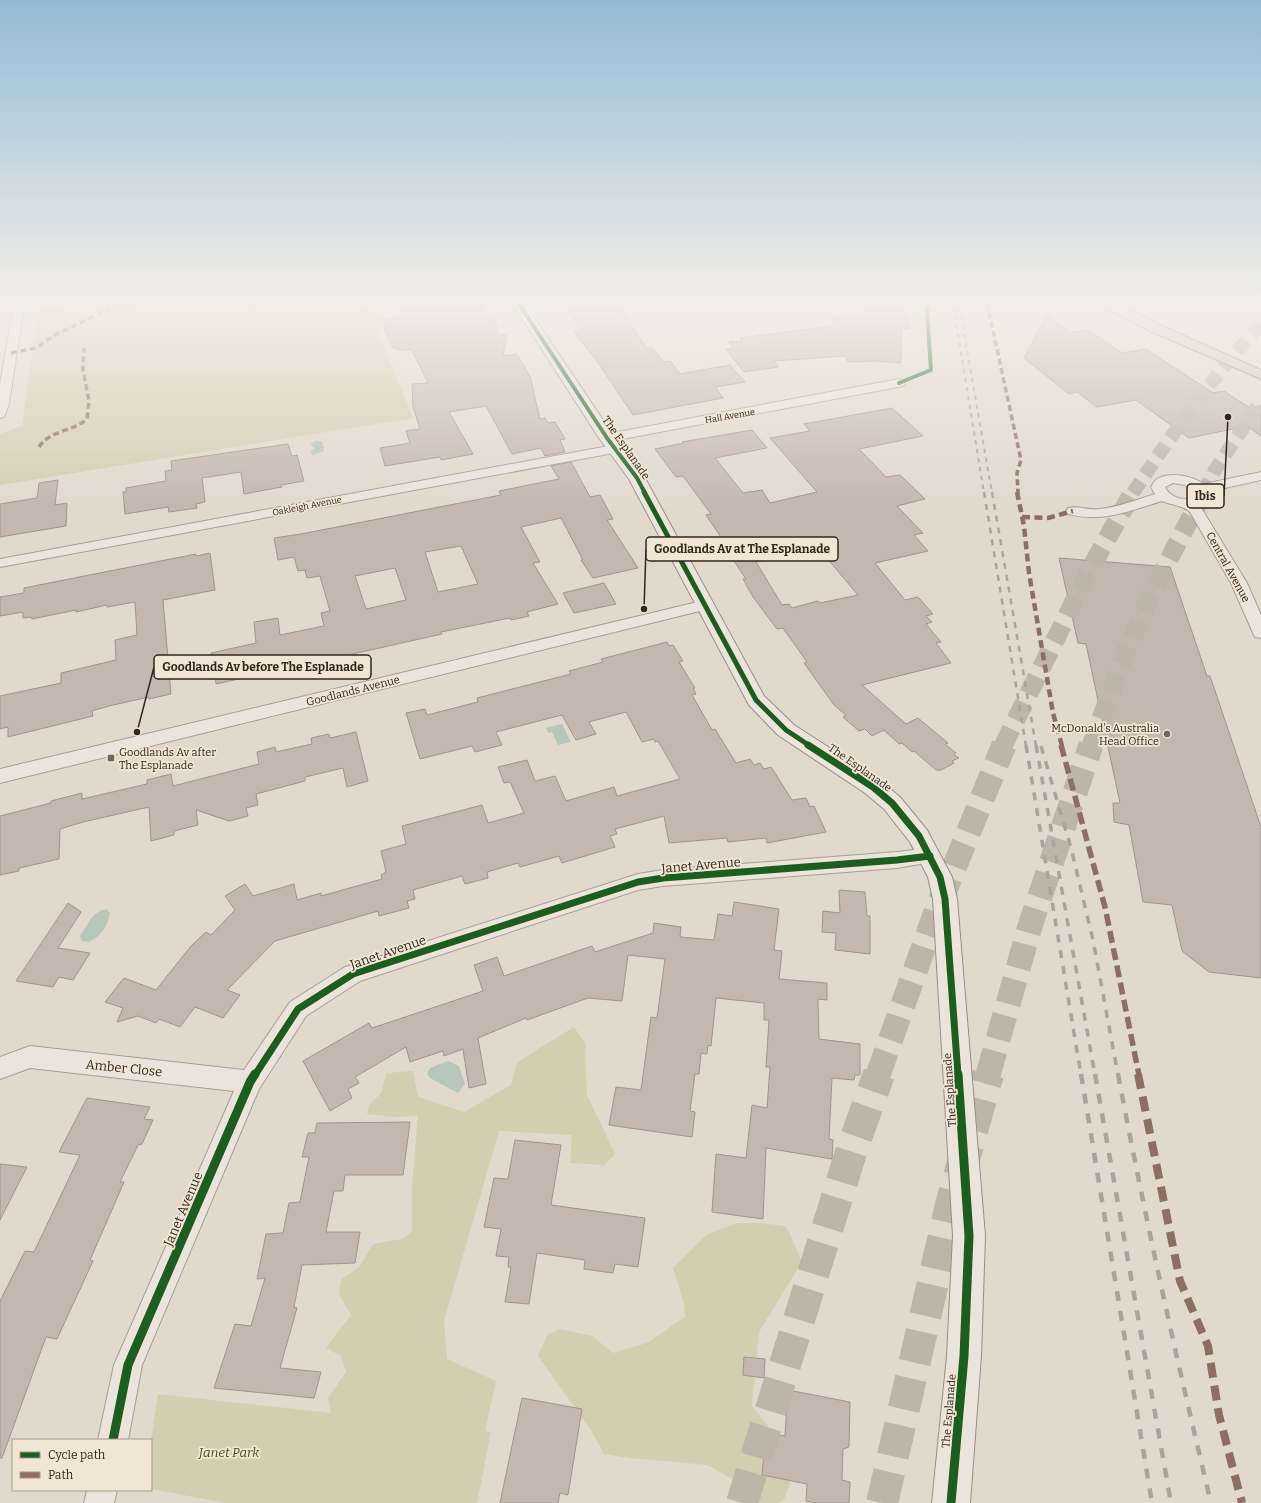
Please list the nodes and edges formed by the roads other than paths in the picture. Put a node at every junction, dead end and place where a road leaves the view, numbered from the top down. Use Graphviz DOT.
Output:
graph roads {
  1 [pos="8,368"];
  2 [pos="561,368"];
  3 [pos="1246,368"];
  4 [pos="1261,375"];
  5 [pos="899,383"];
  6 [pos="0,414"];
  7 [pos="610,443"];
  8 [pos="1261,476"];
  9 [pos="1202,489"];
  10 [pos="1163,496"];
  11 [pos="1190,504"];
  12 [pos="1073,511"];
  13 [pos="0,564"];
  14 [pos="706,606"];
  15 [pos="1261,633"];
  16 [pos="0,776"];
  17 [pos="930,856"];
  18 [pos="0,1068"];
  19 [pos="250,1082"];
  20 [pos="112,1439"];
  21 [pos="102,1491"];
  22 [pos="99,1503"];
  23 [pos="951,1503"];
  1 -- 6 [label="street"];
  2 -- 7 [label="main road, The Esplanade"];
  3 -- 4 [label="highway"];
  5 -- 7 [label="street, Hall Avenue"];
  7 -- 13 [label="street, Oakleigh Avenue"];
  7 -- 14 [label="main road, The Esplanade"];
  8 -- 9 [label="street"];
  9 -- 10 [label="street"];
  9 -- 11 [label="street"];
  10 -- 11 [label="street"];
  10 -- 12 [label="street"];
  11 -- 15 [label="street, Central Avenue"];
  14 -- 16 [label="street, Goodlands Avenue"];
  14 -- 17 [label="main road, The Esplanade"];
  17 -- 19 [label="street, Janet Avenue"];
  17 -- 23 [label="main road, The Esplanade"];
  18 -- 19 [label="street, Amber Close"];
  19 -- 20 [label="street, Janet Avenue"];
  21 -- 22 [label="street"];
}
